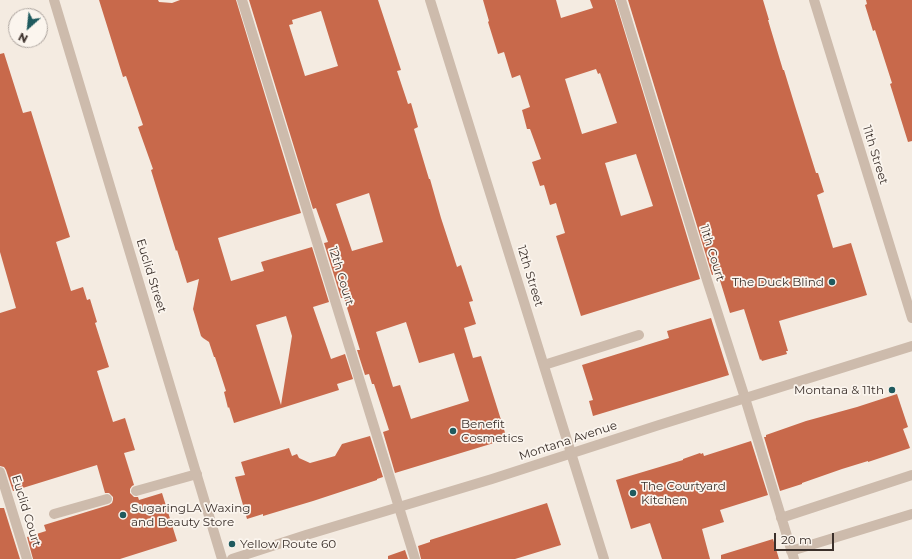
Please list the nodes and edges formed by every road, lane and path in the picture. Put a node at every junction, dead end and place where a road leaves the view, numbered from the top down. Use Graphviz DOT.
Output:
graph roads {
  1 [pos="54,0"];
  2 [pos="242,0"];
  3 [pos="430,0"];
  4 [pos="621,0"];
  5 [pos="814,0"];
  6 [pos="912,318"];
  7 [pos="640,335"];
  8 [pos="912,346"];
  9 [pos="544,365"];
  10 [pos="745,398"];
  11 [pos="572,453"];
  12 [pos="0,472"];
  13 [pos="197,474"];
  14 [pos="912,475"];
  15 [pos="136,491"];
  16 [pos="107,499"];
  17 [pos="399,507"];
  18 [pos="54,514"];
  19 [pos="912,514"];
  20 [pos="781,518"];
  21 [pos="793,555"];
  22 [pos="27,559"];
  23 [pos="222,559"];
  24 [pos="232,559"];
  25 [pos="415,559"];
  26 [pos="604,559"];
  1 -- 13 [label="street, Euclid Street"];
  2 -- 17 [label="street, 12th Court"];
  3 -- 9 [label="street, 12th Street"];
  4 -- 10 [label="street, 11th Court"];
  5 -- 6 [label="street, 11th Street"];
  7 -- 9 [label="street"];
  8 -- 10 [label="street, Montana Avenue"];
  9 -- 11 [label="street, 12th Street"];
  10 -- 11 [label="street, Montana Avenue"];
  10 -- 20 [label="street, 11th Court"];
  11 -- 17 [label="street, Montana Avenue"];
  11 -- 26 [label="street, 12th Street"];
  12 -- 22 [label="street, Euclid Court"];
  13 -- 15 [label="street"];
  13 -- 23 [label="street, Euclid Street"];
  14 -- 20 [label="street"];
  16 -- 18 [label="street"];
  17 -- 24 [label="street, Montana Avenue"];
  17 -- 25 [label="street, 12th Court"];
  19 -- 21 [label="street"];
  20 -- 21 [label="street, 11th Court"];
}
